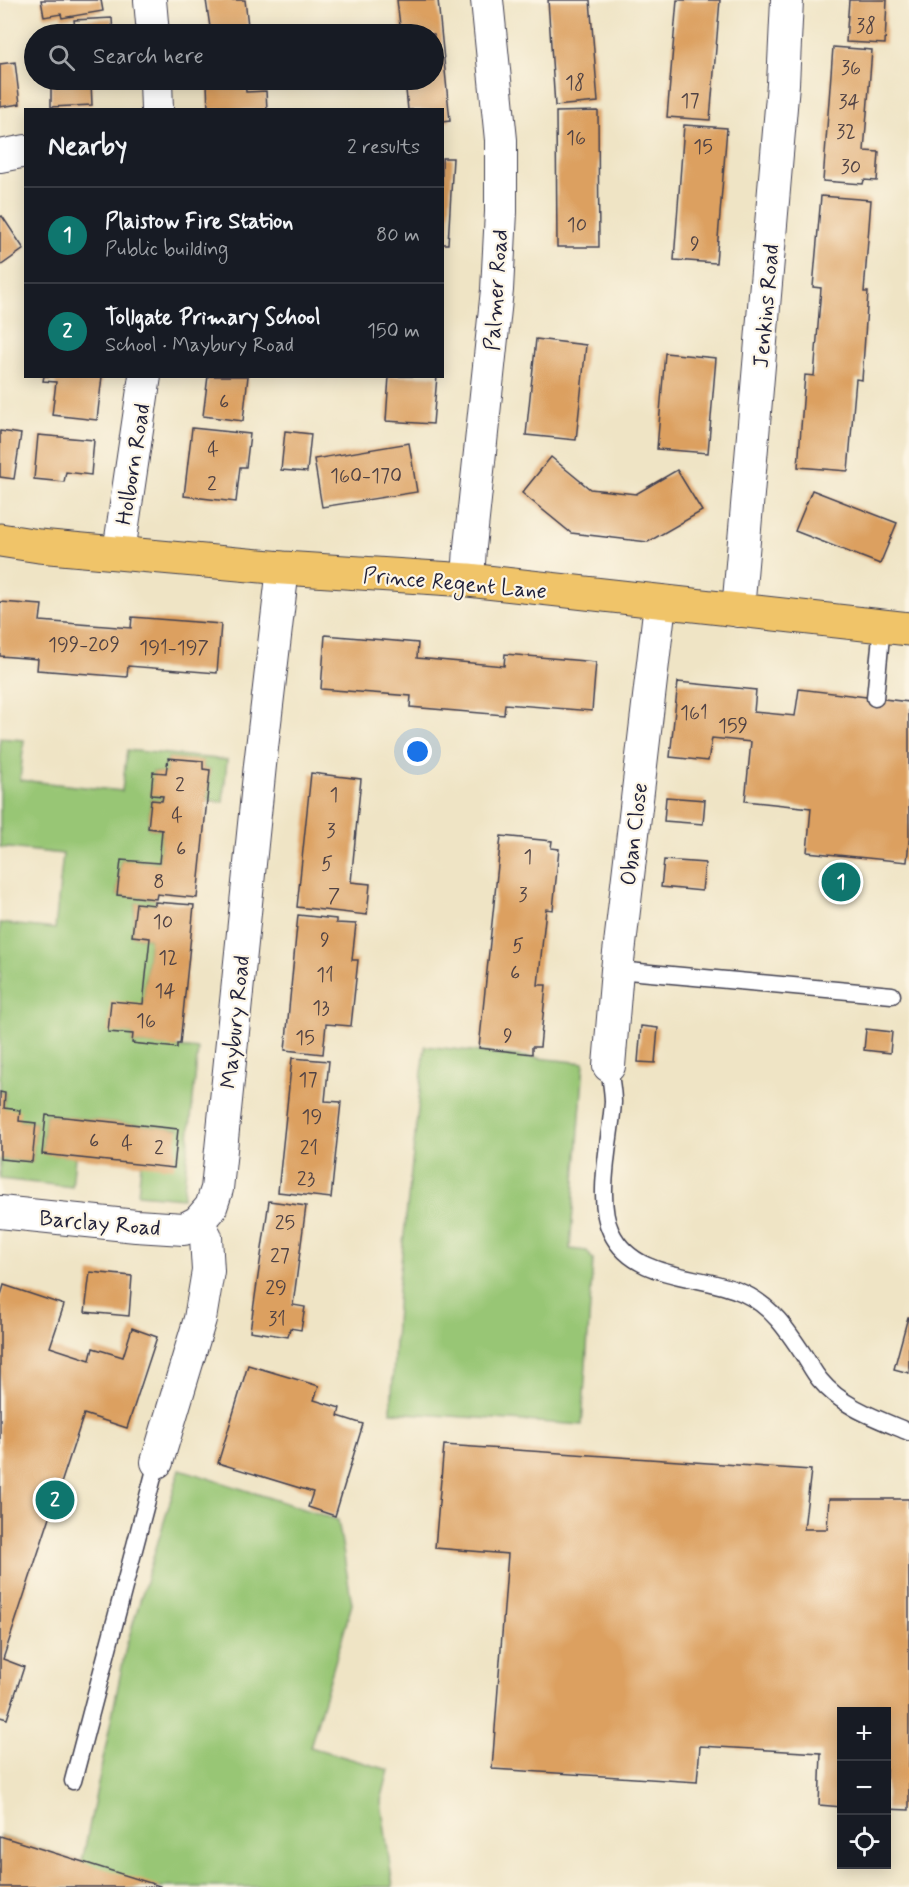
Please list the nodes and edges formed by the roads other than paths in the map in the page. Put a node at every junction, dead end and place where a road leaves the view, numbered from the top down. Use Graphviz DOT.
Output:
graph roads {
  1 [pos="150,0"];
  2 [pos="487,0"];
  3 [pos="788,0"];
  4 [pos="152,24"];
  5 [pos="156,90"];
  6 [pos="157,108"];
  7 [pos="24,151"];
  8 [pos="0,156"];
  9 [pos="145,378"];
  10 [pos="0,540"];
  11 [pos="119,552"];
  12 [pos="283,568"];
  13 [pos="468,580"];
  14 [pos="660,603"];
  15 [pos="738,611"];
  16 [pos="895,628"];
  17 [pos="875,698"];
  18 [pos="617,970"];
  19 [pos="892,995"];
  20 [pos="609,1066"];
  21 [pos="0,1212"];
  22 [pos="198,1222"];
  23 [pos="909,1432"];
  24 [pos="157,1462"];
  25 [pos="73,1781"];
  1 -- 4 [label="street"];
  2 -- 13 [label="street, Palmer Road"];
  3 -- 15 [label="street, Jenkins Road"];
  5 -- 6 [label="street"];
  7 -- 8 [label="street"];
  9 -- 11 [label="street, Holborn Road"];
  10 -- 11 [label="main road, Prince Regent Lane"];
  11 -- 12 [label="main road, Prince Regent Lane"];
  12 -- 13 [label="main road, Prince Regent Lane"];
  12 -- 22 [label="street, Maybury Road"];
  13 -- 14 [label="main road, Prince Regent Lane"];
  14 -- 15 [label="main road, Prince Regent Lane"];
  14 -- 18 [label="street, Oban Close"];
  15 -- 16 [label="main road, Prince Regent Lane"];
  16 -- 17 [label="lane"];
  18 -- 19 [label="lane"];
  18 -- 20 [label="street, Oban Close"];
  20 -- 23 [label="lane"];
  21 -- 22 [label="street, Barclay Road"];
  22 -- 24 [label="street"];
  24 -- 25 [label="lane"];
}
